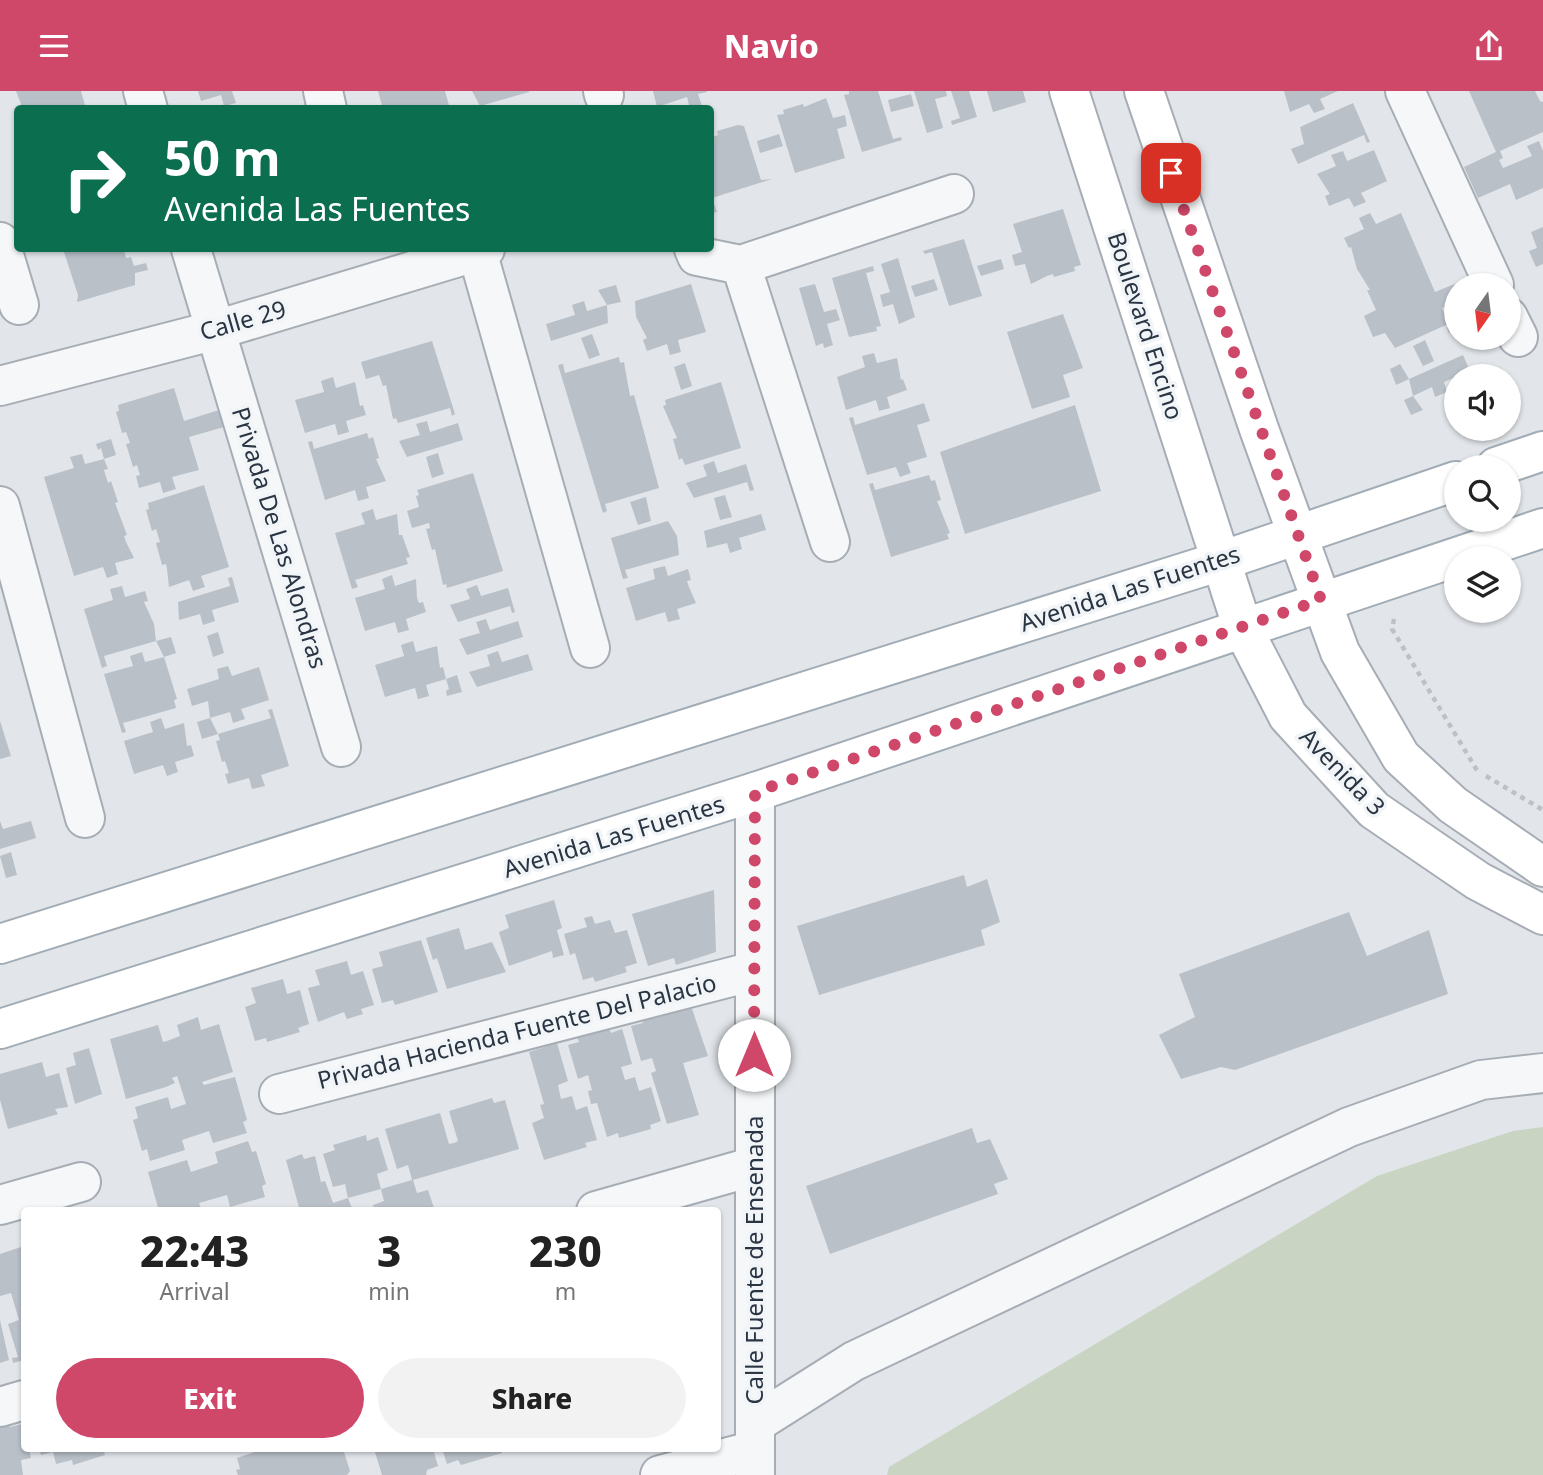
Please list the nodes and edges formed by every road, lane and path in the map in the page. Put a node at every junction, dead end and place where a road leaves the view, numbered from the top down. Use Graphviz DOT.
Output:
graph roads {
  1 [pos="1069,91"];
  2 [pos="1144,91"];
  3 [pos="1405,91"];
  4 [pos="954,194"];
  5 [pos="0,242"];
  6 [pos="192,252"];
  7 [pos="474,252"];
  8 [pos="482,252"];
  9 [pos="695,252"];
  10 [pos="741,265"];
  11 [pos="1488,273"];
  12 [pos="19,305"];
  13 [pos="216,330"];
  14 [pos="0,386"];
  15 [pos="1543,451"];
  16 [pos="1521,458"];
  17 [pos="1444,485"];
  18 [pos="0,506"];
  19 [pos="1543,528"];
  20 [pos="1297,535"];
  21 [pos="830,542"];
  22 [pos="1221,561"];
  23 [pos="1321,600"];
  24 [pos="1396,606"];
  25 [pos="1243,629"];
  26 [pos="590,648"];
  27 [pos="341,747"];
  28 [pos="755,792"];
  29 [pos="1439,793"];
  30 [pos="1543,810"];
  31 [pos="85,818"];
  32 [pos="1407,832"];
  33 [pos="1543,867"];
  34 [pos="1543,915"];
  35 [pos="0,944"];
  36 [pos="754,971"];
  37 [pos="0,1029"];
  38 [pos="1543,1073"];
  39 [pos="279,1094"];
  40 [pos="755,1166"];
  41 [pos="81,1182"];
  42 [pos="0,1205"];
  43 [pos="610,1207"];
  44 [pos="21,1401"];
  45 [pos="0,1407"];
  46 [pos="755,1449"];
  47 [pos="660,1475"];
  1 -- 22 [label="main road, Boulevard Encino"];
  2 -- 20 [label="main road"];
  3 -- 11 [label="street"];
  4 -- 10 [label="street"];
  5 -- 12 [label="street"];
  6 -- 13 [label="street, Privada De Las Alondras"];
  7 -- 13 [label="street, Calle 29"];
  8 -- 26 [label="street"];
  9 -- 10 [label="street"];
  10 -- 21 [label="street"];
  13 -- 14 [label="street, Calle 29"];
  13 -- 27 [label="street, Privada De Las Alondras"];
  15 -- 16 [label="main road"];
  17 -- 20 [label="main road, Avenida Las Fuentes"];
  18 -- 31 [label="street"];
  19 -- 23 [label="main road, Avenida Las Fuentes"];
  20 -- 22 [label="main road, Avenida Las Fuentes"];
  20 -- 23 [label="main road"];
  22 -- 25 [label="main road, Avenida 3"];
  22 -- 35 [label="main road, Avenida Las Fuentes"];
  23 -- 25 [label="main road, Avenida Las Fuentes"];
  23 -- 29 [label="main road"];
  24 -- 30 [label="path"];
  25 -- 28 [label="main road, Avenida Las Fuentes"];
  25 -- 32 [label="main road, Avenida 3"];
  28 -- 36 [label="street, Calle Fuente de Ensenada"];
  28 -- 37 [label="main road, Avenida Las Fuentes"];
  29 -- 32 [label="main road"];
  29 -- 33 [label="main road"];
  32 -- 34 [label="main road, Avenida 3"];
  36 -- 39 [label="street, Privada Hacienda Fuente Del Palacio"];
  36 -- 40 [label="street, Calle Fuente de Ensenada"];
  38 -- 46 [label="street"];
  40 -- 43 [label="street"];
  40 -- 46 [label="street, Calle Fuente de Ensenada"];
  41 -- 42 [label="street"];
  44 -- 45 [label="street"];
  46 -- 47 [label="street"];
}
